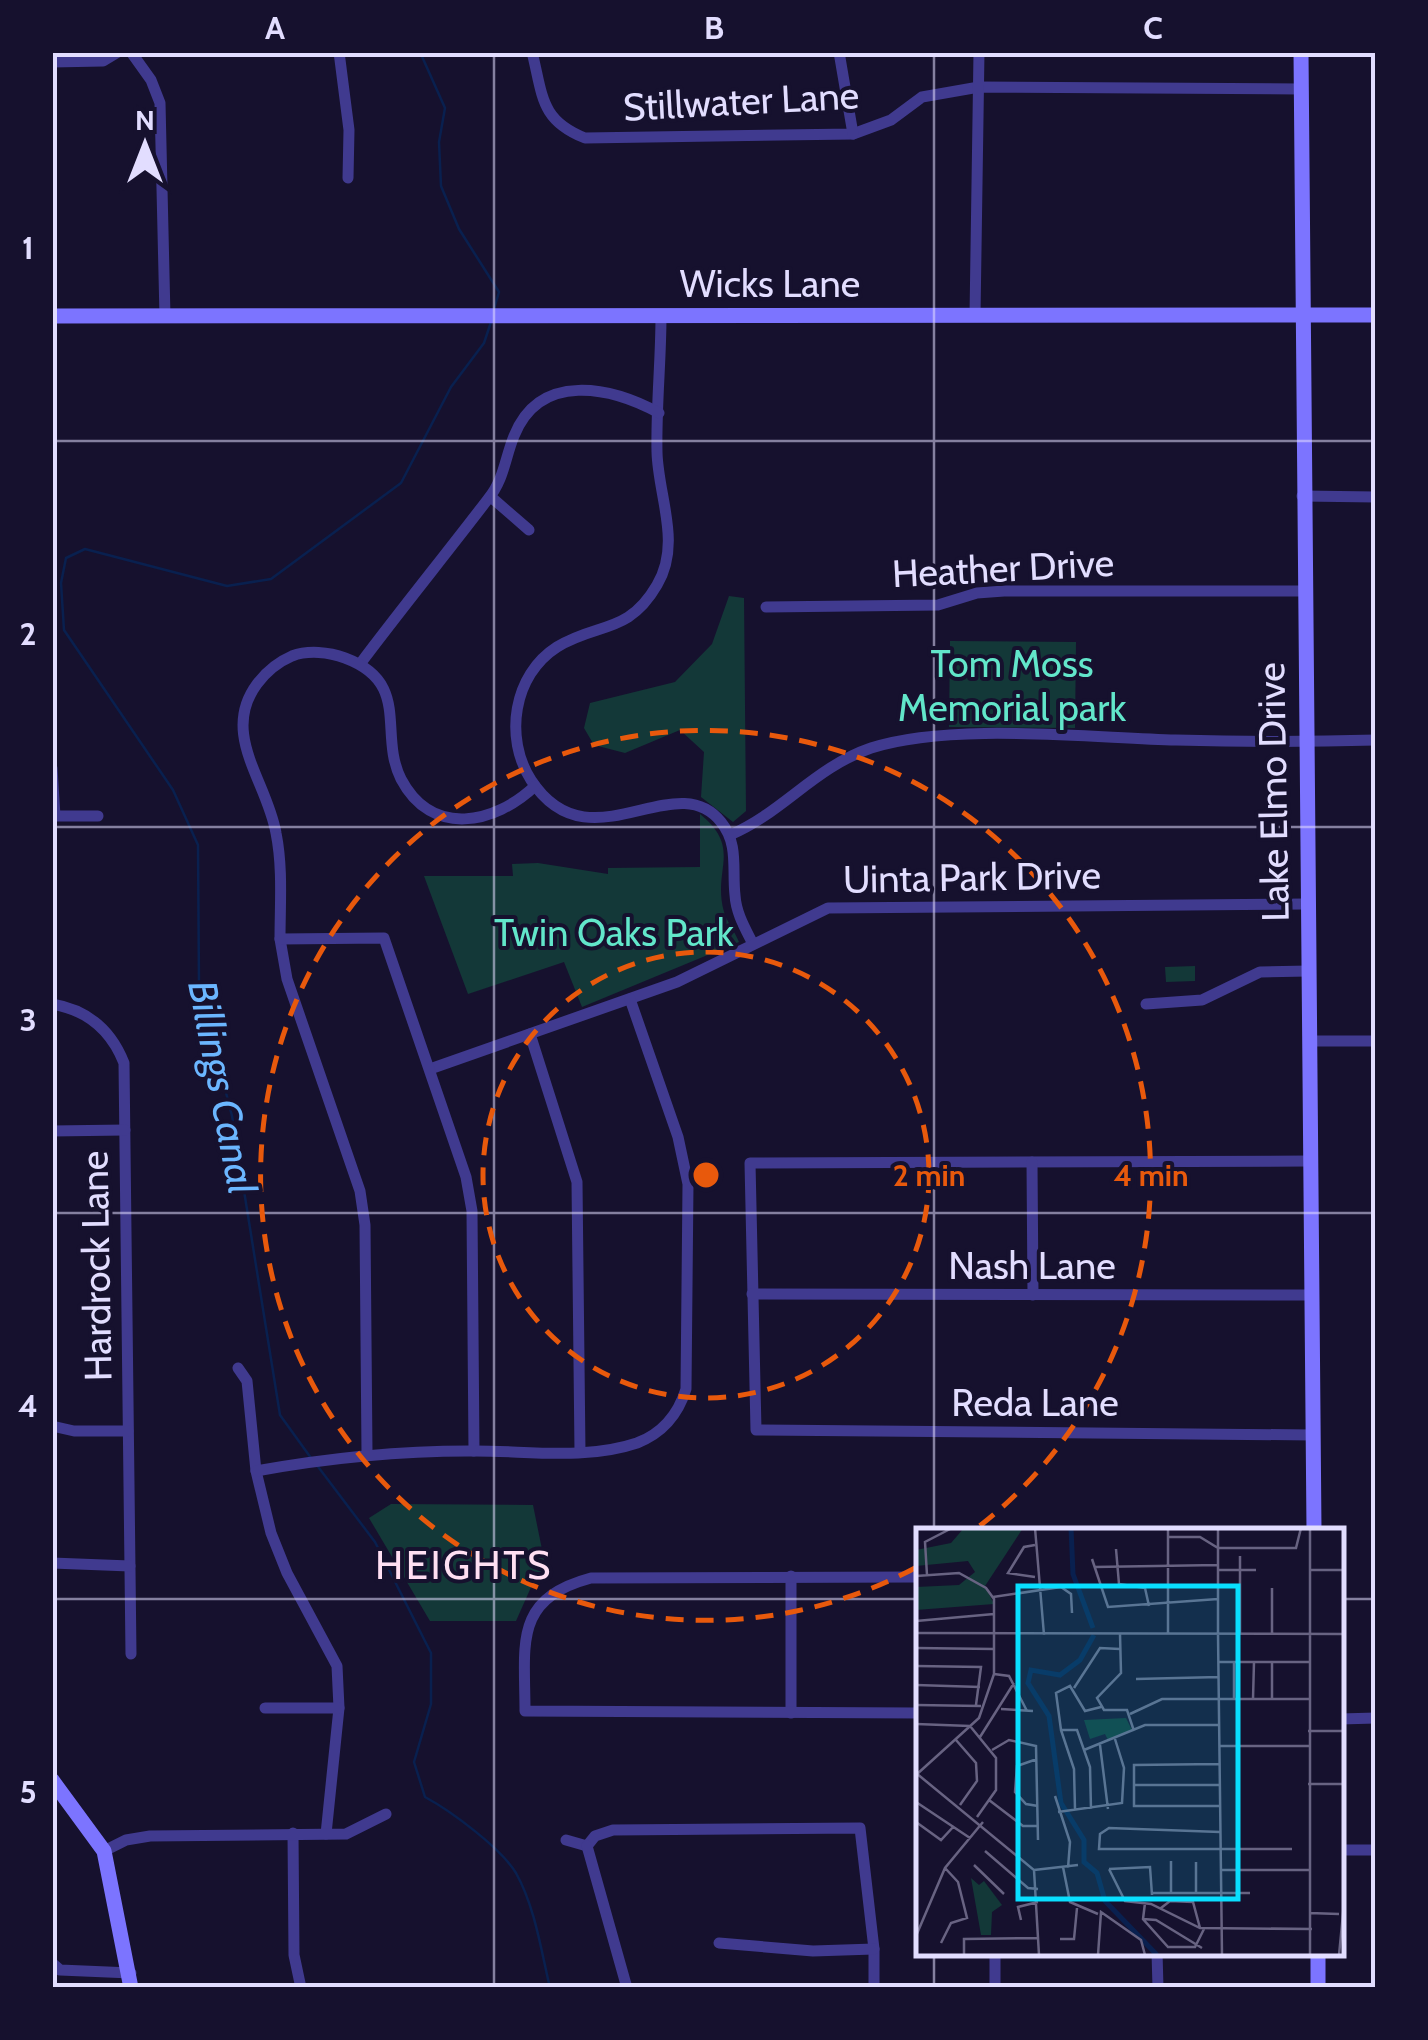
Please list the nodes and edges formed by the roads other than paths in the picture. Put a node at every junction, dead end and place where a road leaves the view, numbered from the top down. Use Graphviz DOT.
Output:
graph roads {
  1 [pos="118,52"];
  2 [pos="131,52"];
  3 [pos="339,52"];
  4 [pos="532,52"];
  5 [pos="840,52"];
  6 [pos="979,52"];
  7 [pos="1301,52"];
  8 [pos="52,62"];
  9 [pos="979,87"];
  10 [pos="1300,89"];
  11 [pos="853,134"];
  12 [pos="348,178"];
  13 [pos="1301,315"];
  14 [pos="1376,315"];
  15 [pos="52,316"];
  16 [pos="661,316"];
  17 [pos="975,316"];
  18 [pos="166,318"];
  19 [pos="658,414"];
  20 [pos="1302,496"];
  21 [pos="490,497"];
  22 [pos="1376,497"];
  23 [pos="530,530"];
  24 [pos="1304,590"];
  25 [pos="766,606"];
  26 [pos="360,664"];
  27 [pos="1376,740"];
  28 [pos="1304,742"];
  29 [pos="52,768"];
  30 [pos="535,786"];
  31 [pos="54,816"];
  32 [pos="98,816"];
  33 [pos="730,836"];
  34 [pos="1306,904"];
  35 [pos="280,939"];
  36 [pos="753,944"];
  37 [pos="1308,972"];
  38 [pos="630,999"];
  39 [pos="52,1004"];
  40 [pos="1146,1004"];
  41 [pos="530,1034"];
  42 [pos="1309,1041"];
  43 [pos="1376,1041"];
  44 [pos="430,1068"];
  45 [pos="124,1130"];
  46 [pos="52,1132"];
  47 [pos="1309,1161"];
  48 [pos="1032,1162"];
  49 [pos="752,1294"];
  50 [pos="1033,1295"];
  51 [pos="1312,1296"];
  52 [pos="238,1368"];
  53 [pos="52,1426"];
  54 [pos="128,1431"];
  55 [pos="1313,1435"];
  56 [pos="474,1450"];
  57 [pos="367,1452"];
  58 [pos="580,1452"];
  59 [pos="256,1471"];
  60 [pos="1314,1528"];
  61 [pos="52,1563"];
  62 [pos="130,1566"];
  63 [pos="791,1576"];
  64 [pos="916,1577"];
  65 [pos="131,1654"];
  66 [pos="265,1708"];
  67 [pos="340,1708"];
  68 [pos="791,1713"];
  69 [pos="916,1713"];
  70 [pos="1376,1718"];
  71 [pos="1343,1719"];
  72 [pos="52,1780"];
  73 [pos="386,1814"];
  74 [pos="293,1833"];
  75 [pos="326,1834"];
  76 [pos="566,1840"];
  77 [pos="587,1846"];
  78 [pos="1343,1850"];
  79 [pos="1376,1850"];
  80 [pos="104,1851"];
  81 [pos="719,1943"];
  82 [pos="874,1949"];
  83 [pos="996,1955"];
  84 [pos="1157,1955"];
  85 [pos="1318,1955"];
  86 [pos="52,1963"];
  87 [pos="131,1980"];
  88 [pos="300,1988"];
  89 [pos="627,1988"];
  90 [pos="874,1988"];
  91 [pos="995,1988"];
  92 [pos="1158,1988"];
  93 [pos="1318,1988"];
  1 -- 8 [label="street"];
  2 -- 18 [label="street"];
  3 -- 12 [label="street"];
  4 -- 11 [label="street, Stillwater Lane"];
  5 -- 11 [label="street"];
  6 -- 9 [label="street"];
  7 -- 10 [label="main road, Lake Elmo Drive"];
  9 -- 10 [label="street, Stillwater Lane"];
  9 -- 11 [label="street, Stillwater Lane"];
  9 -- 17 [label="street"];
  10 -- 13 [label="main road, Lake Elmo Drive"];
  13 -- 14 [label="main road, Wicks Lane"];
  13 -- 17 [label="main road, Wicks Lane"];
  13 -- 20 [label="main road, Lake Elmo Drive"];
  15 -- 18 [label="main road, Wicks Lane"];
  16 -- 17 [label="main road, Wicks Lane"];
  16 -- 18 [label="main road, Wicks Lane"];
  16 -- 19 [label="street"];
  19 -- 21 [label="street"];
  19 -- 30 [label="street"];
  20 -- 22 [label="street"];
  20 -- 24 [label="main road, Lake Elmo Drive"];
  21 -- 23 [label="street"];
  21 -- 26 [label="street"];
  24 -- 25 [label="street, Heather Drive"];
  24 -- 28 [label="main road, Lake Elmo Drive"];
  26 -- 30 [label="street"];
  26 -- 35 [label="street"];
  27 -- 28 [label="street"];
  28 -- 33 [label="street"];
  28 -- 34 [label="main road, Lake Elmo Drive"];
  29 -- 31 [label="street"];
  30 -- 33 [label="street"];
  31 -- 32 [label="street"];
  33 -- 36 [label="street"];
  34 -- 36 [label="street, Uinta Park Drive"];
  34 -- 37 [label="main road, Lake Elmo Drive"];
  35 -- 44 [label="street"];
  35 -- 57 [label="street"];
  36 -- 38 [label="street, Uinta Park Drive"];
  37 -- 40 [label="street"];
  37 -- 42 [label="main road, Lake Elmo Drive"];
  38 -- 41 [label="street, Uinta Park Drive"];
  38 -- 58 [label="street"];
  39 -- 45 [label="street, Hardrock Lane"];
  41 -- 44 [label="street, Uinta Park Drive"];
  41 -- 58 [label="street"];
  42 -- 43 [label="street"];
  42 -- 47 [label="main road, Lake Elmo Drive"];
  44 -- 56 [label="street"];
  45 -- 46 [label="street"];
  45 -- 54 [label="street, Hardrock Lane"];
  47 -- 48 [label="street"];
  47 -- 51 [label="main road, Lake Elmo Drive"];
  48 -- 49 [label="street"];
  48 -- 50 [label="street"];
  49 -- 50 [label="street, Nash Lane"];
  49 -- 55 [label="street, Reda Lane"];
  50 -- 51 [label="street, Nash Lane"];
  51 -- 55 [label="main road, Lake Elmo Drive"];
  52 -- 59 [label="street"];
  53 -- 54 [label="street"];
  54 -- 62 [label="street, Hardrock Lane"];
  55 -- 60 [label="main road, Lake Elmo Drive"];
  56 -- 57 [label="street"];
  56 -- 58 [label="street"];
  57 -- 59 [label="street"];
  59 -- 67 [label="street"];
  61 -- 62 [label="street"];
  62 -- 65 [label="street, Hardrock Lane"];
  63 -- 64 [label="street"];
  63 -- 68 [label="street"];
  63 -- 68 [label="street"];
  66 -- 67 [label="street"];
  67 -- 75 [label="street"];
  68 -- 69 [label="street"];
  70 -- 71 [label="street"];
  72 -- 80 [label="main road"];
  73 -- 75 [label="street"];
  74 -- 75 [label="street"];
  74 -- 80 [label="street"];
  74 -- 88 [label="street"];
  76 -- 77 [label="street"];
  77 -- 82 [label="street"];
  77 -- 89 [label="street"];
  78 -- 79 [label="street"];
  80 -- 87 [label="main road"];
  81 -- 82 [label="street"];
  82 -- 90 [label="street"];
  83 -- 91 [label="street"];
  84 -- 92 [label="street"];
  85 -- 93 [label="main road"];
  86 -- 87 [label="street"];
}
